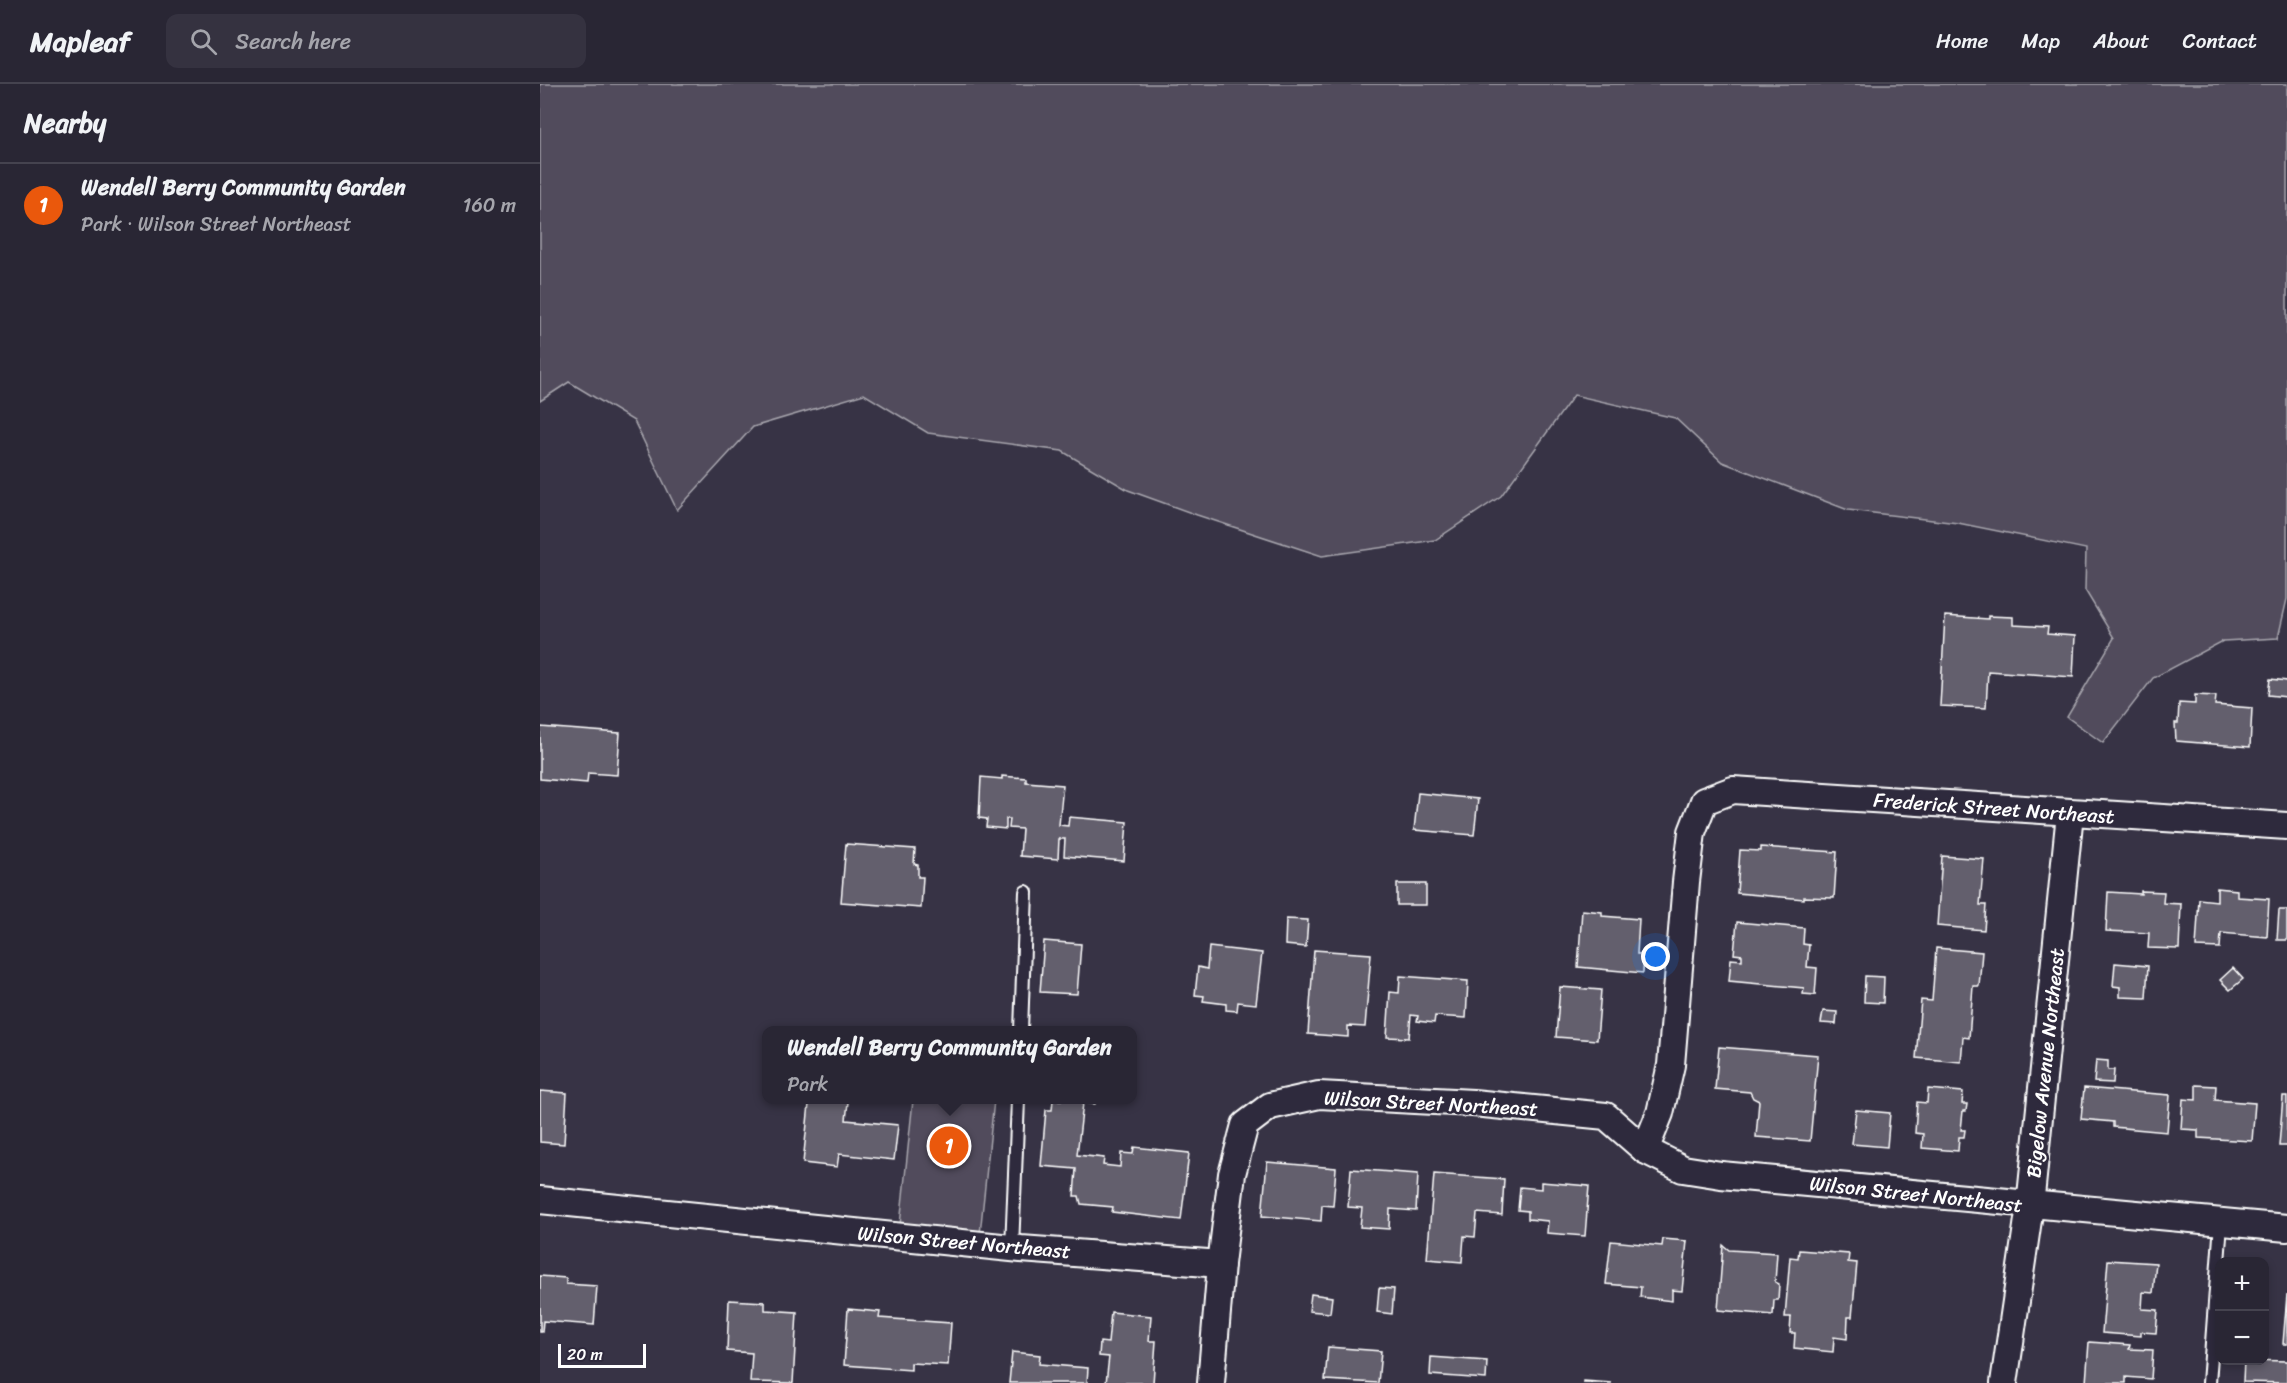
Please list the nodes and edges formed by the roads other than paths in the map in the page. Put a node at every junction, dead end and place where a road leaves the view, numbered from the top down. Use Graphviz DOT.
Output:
graph roads {
  1 [pos="2070,813"];
  2 [pos="2287,826"];
  3 [pos="1026,892"];
  4 [pos="1021,1026"];
  5 [pos="1018,1104"];
  6 [pos="1645,1150"];
  7 [pos="540,1200"];
  8 [pos="2030,1206"];
  9 [pos="2221,1223"];
  10 [pos="2287,1228"];
  11 [pos="1012,1248"];
  12 [pos="1221,1264"];
  13 [pos="1211,1383"];
  14 [pos="2004,1383"];
  15 [pos="2210,1383"];
  1 -- 2 [label="street, Frederick Street Northeast"];
  1 -- 6 [label="street, Frederick Street Northeast"];
  1 -- 8 [label="street, Bigelow Avenue Northeast"];
  3 -- 4 [label="lane"];
  5 -- 11 [label="lane"];
  6 -- 8 [label="street, Wilson Street Northeast"];
  6 -- 12 [label="street, Wilson Street Northeast"];
  7 -- 11 [label="street, Wilson Street Northeast"];
  8 -- 9 [label="street, Wilson Street Northeast"];
  8 -- 14 [label="street, Bigelow Avenue Northeast"];
  9 -- 10 [label="street, Wilson Street Northeast"];
  9 -- 15 [label="lane"];
  11 -- 12 [label="street, Wilson Street Northeast"];
  12 -- 13 [label="street"];
}
